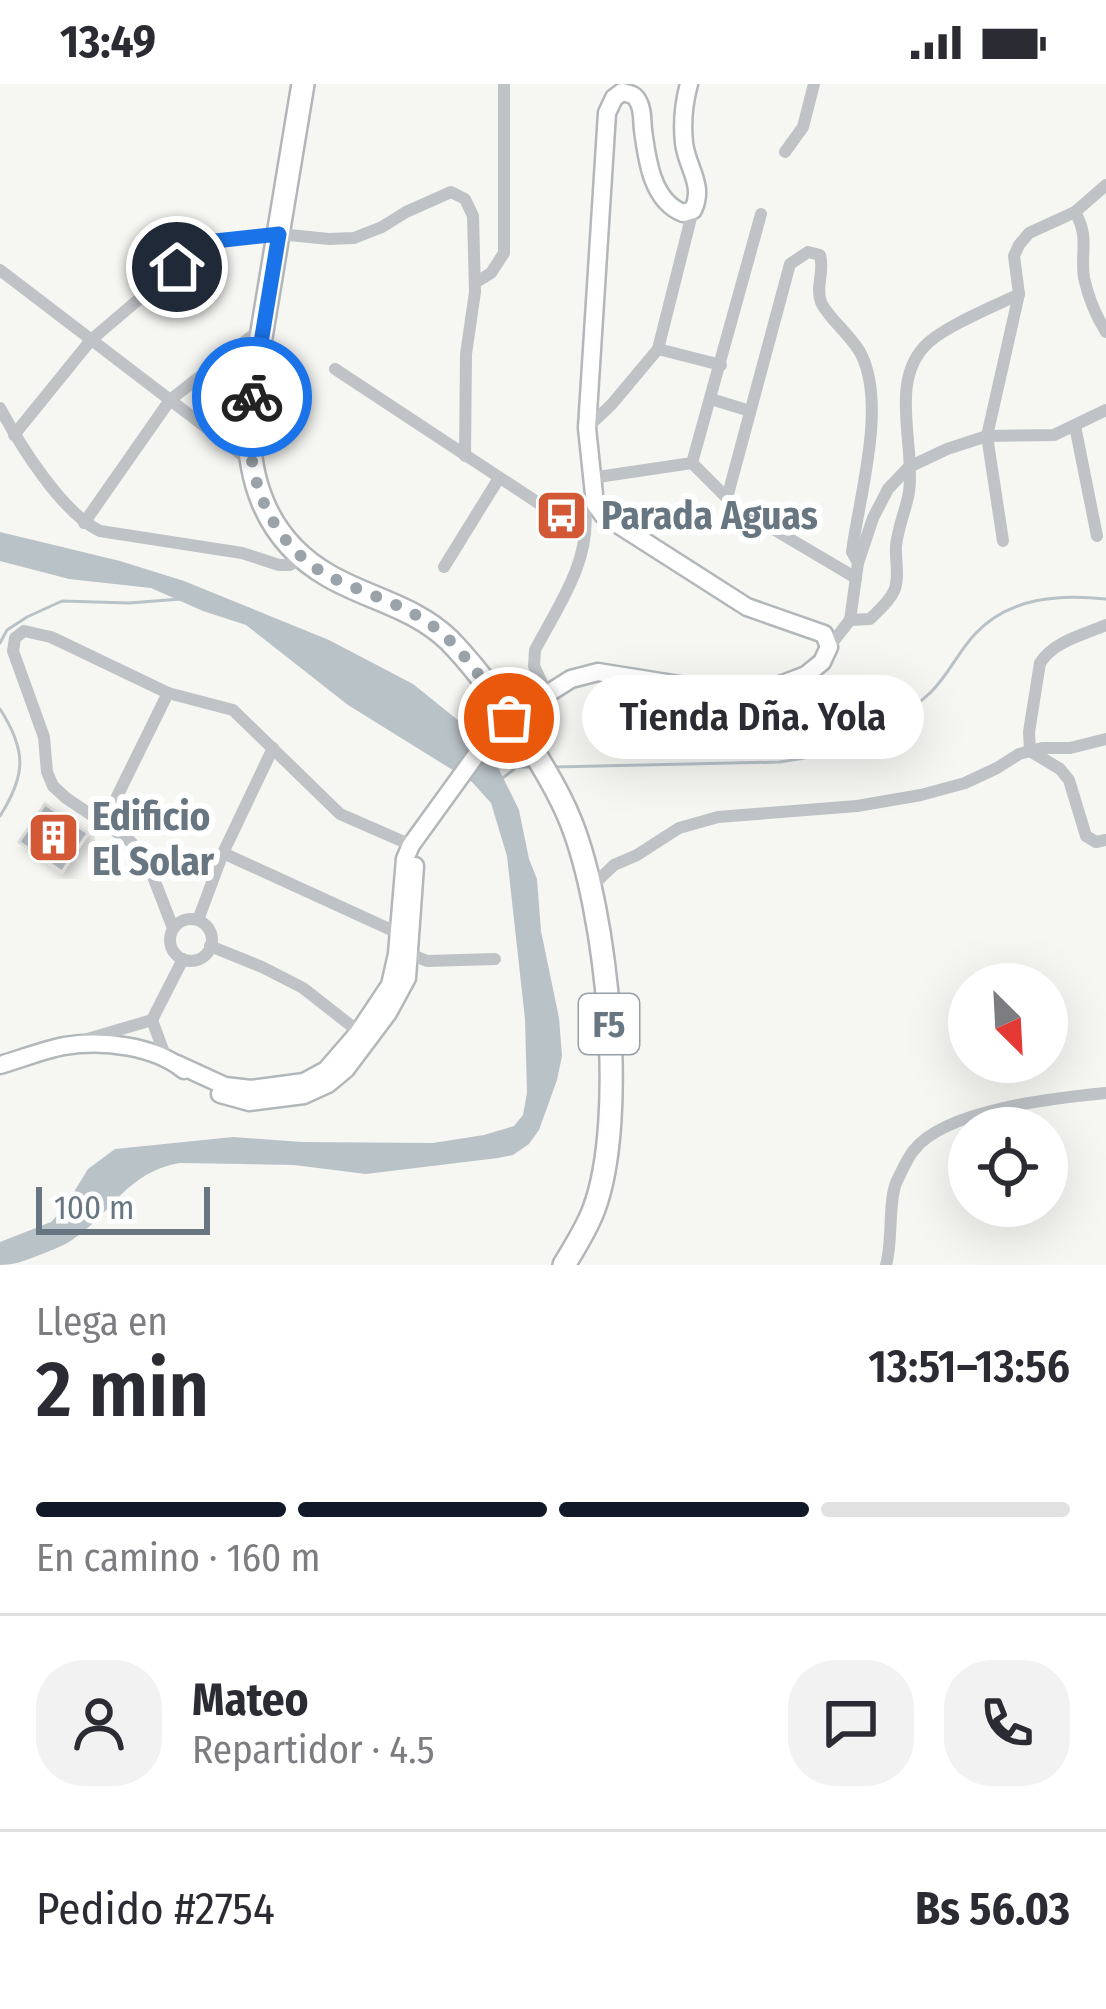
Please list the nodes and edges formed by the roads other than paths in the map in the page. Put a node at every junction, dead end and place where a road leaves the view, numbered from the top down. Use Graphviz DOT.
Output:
graph roads {
  1 [pos="303,84"];
  2 [pos="504,84"];
  3 [pos="689,84"];
  4 [pos="814,84"];
  5 [pos="785,152"];
  6 [pos="1106,185"];
  7 [pos="693,210"];
  8 [pos="1075,212"];
  9 [pos="761,214"];
  10 [pos="279,234"];
  11 [pos="0,270"];
  12 [pos="475,283"];
  13 [pos="1018,294"];
  14 [pos="263,328"];
  15 [pos="1106,332"];
  16 [pos="91,340"];
  17 [pos="658,349"];
  18 [pos="721,364"];
  19 [pos="335,368"];
  20 [pos="711,398"];
  21 [pos="170,400"];
  22 [pos="0,408"];
  23 [pos="1106,410"];
  24 [pos="750,411"];
  25 [pos="1075,425"];
  26 [pos="587,428"];
  27 [pos="14,435"];
  28 [pos="987,436"];
  29 [pos="465,456"];
  30 [pos="250,461"];
  31 [pos="692,464"];
  32 [pos="909,467"];
  33 [pos="499,478"];
  34 [pos="591,478"];
  35 [pos="727,498"];
  36 [pos="590,507"];
  37 [pos="84,523"];
  38 [pos="1097,536"];
  39 [pos="1003,542"];
  40 [pos="303,556"];
  41 [pos="858,563"];
  42 [pos="444,567"];
  43 [pos="856,578"];
  44 [pos="850,620"];
  45 [pos="1106,625"];
  46 [pos="829,647"];
  47 [pos="168,693"];
  48 [pos="547,694"];
  49 [pos="509,718"];
  50 [pos="1106,740"];
  51 [pos="273,748"];
  52 [pos="1030,751"];
  53 [pos="104,823"];
  54 [pos="427,825"];
  55 [pos="1106,840"];
  56 [pos="411,845"];
  57 [pos="223,853"];
  58 [pos="591,887"];
  59 [pos="198,920"];
  60 [pos="173,928"];
  61 [pos="405,932"];
  62 [pos="210,946"];
  63 [pos="403,954"];
  64 [pos="183,959"];
  65 [pos="495,959"];
  66 [pos="152,1020"];
  67 [pos="364,1036"];
  68 [pos="65,1046"];
  69 [pos="172,1062"];
  70 [pos="0,1065"];
  71 [pos="1106,1093"];
  72 [pos="564,1265"];
  73 [pos="886,1265"];
  1 -- 10 [label="highway, F5"];
  2 -- 12 [label="street"];
  3 -- 7 [label="street"];
  4 -- 5 [label="street"];
  6 -- 8 [label="street"];
  7 -- 17 [label="street"];
  7 -- 26 [label="street"];
  8 -- 13 [label="street"];
  8 -- 15 [label="street"];
  9 -- 18 [label="street"];
  10 -- 12 [label="street"];
  10 -- 14 [label="highway, F5"];
  10 -- 16 [label="street"];
  11 -- 16 [label="street"];
  12 -- 29 [label="street"];
  13 -- 28 [label="street"];
  13 -- 32 [label="street"];
  14 -- 21 [label="street"];
  14 -- 30 [label="highway, F5"];
  16 -- 21 [label="street"];
  16 -- 27 [label="street"];
  17 -- 18 [label="street"];
  17 -- 26 [label="street"];
  18 -- 20 [label="street"];
  19 -- 29 [label="street"];
  20 -- 24 [label="street"];
  20 -- 31 [label="street"];
  21 -- 30 [label="street"];
  21 -- 37 [label="street"];
  22 -- 27 [label="street"];
  23 -- 25 [label="street"];
  24 -- 35 [label="street"];
  24 -- 41 [label="street"];
  25 -- 28 [label="street"];
  25 -- 38 [label="street"];
  26 -- 34 [label="street"];
  27 -- 37 [label="street"];
  28 -- 32 [label="street"];
  28 -- 39 [label="street"];
  29 -- 33 [label="street"];
  30 -- 40 [label="highway, F5"];
  31 -- 34 [label="street"];
  31 -- 35 [label="street"];
  32 -- 41 [label="street"];
  32 -- 44 [label="street"];
  33 -- 36 [label="street"];
  33 -- 42 [label="street"];
  34 -- 36 [label="street"];
  35 -- 43 [label="street"];
  36 -- 46 [label="street"];
  36 -- 48 [label="street"];
  37 -- 40 [label="street"];
  40 -- 49 [label="highway, F5"];
  41 -- 43 [label="street"];
  43 -- 44 [label="street"];
  44 -- 46 [label="street"];
  45 -- 52 [label="street"];
  46 -- 48 [label="street"];
  47 -- 51 [label="street"];
  47 -- 53 [label="street"];
  47 -- 53 [label="street"];
  48 -- 49 [label="street"];
  49 -- 54 [label="street"];
  49 -- 58 [label="highway, F5"];
  50 -- 52 [label="street"];
  51 -- 56 [label="street"];
  51 -- 57 [label="street"];
  52 -- 55 [label="street"];
  52 -- 58 [label="street"];
  53 -- 60 [label="street"];
  54 -- 56 [label="street"];
  54 -- 61 [label="street"];
  56 -- 61 [label="street"];
  57 -- 59 [label="street"];
  57 -- 61 [label="street"];
  58 -- 72 [label="highway, F5"];
  59 -- 60 [label="street"];
  59 -- 62 [label="street"];
  60 -- 64 [label="street"];
  61 -- 63 [label="street"];
  62 -- 64 [label="street"];
  62 -- 67 [label="street"];
  63 -- 65 [label="street"];
  63 -- 67 [label="street"];
  64 -- 66 [label="street"];
  66 -- 68 [label="street"];
  66 -- 69 [label="street"];
  67 -- 69 [label="street"];
  68 -- 69 [label="street"];
  68 -- 70 [label="street"];
  71 -- 73 [label="street"];
}
